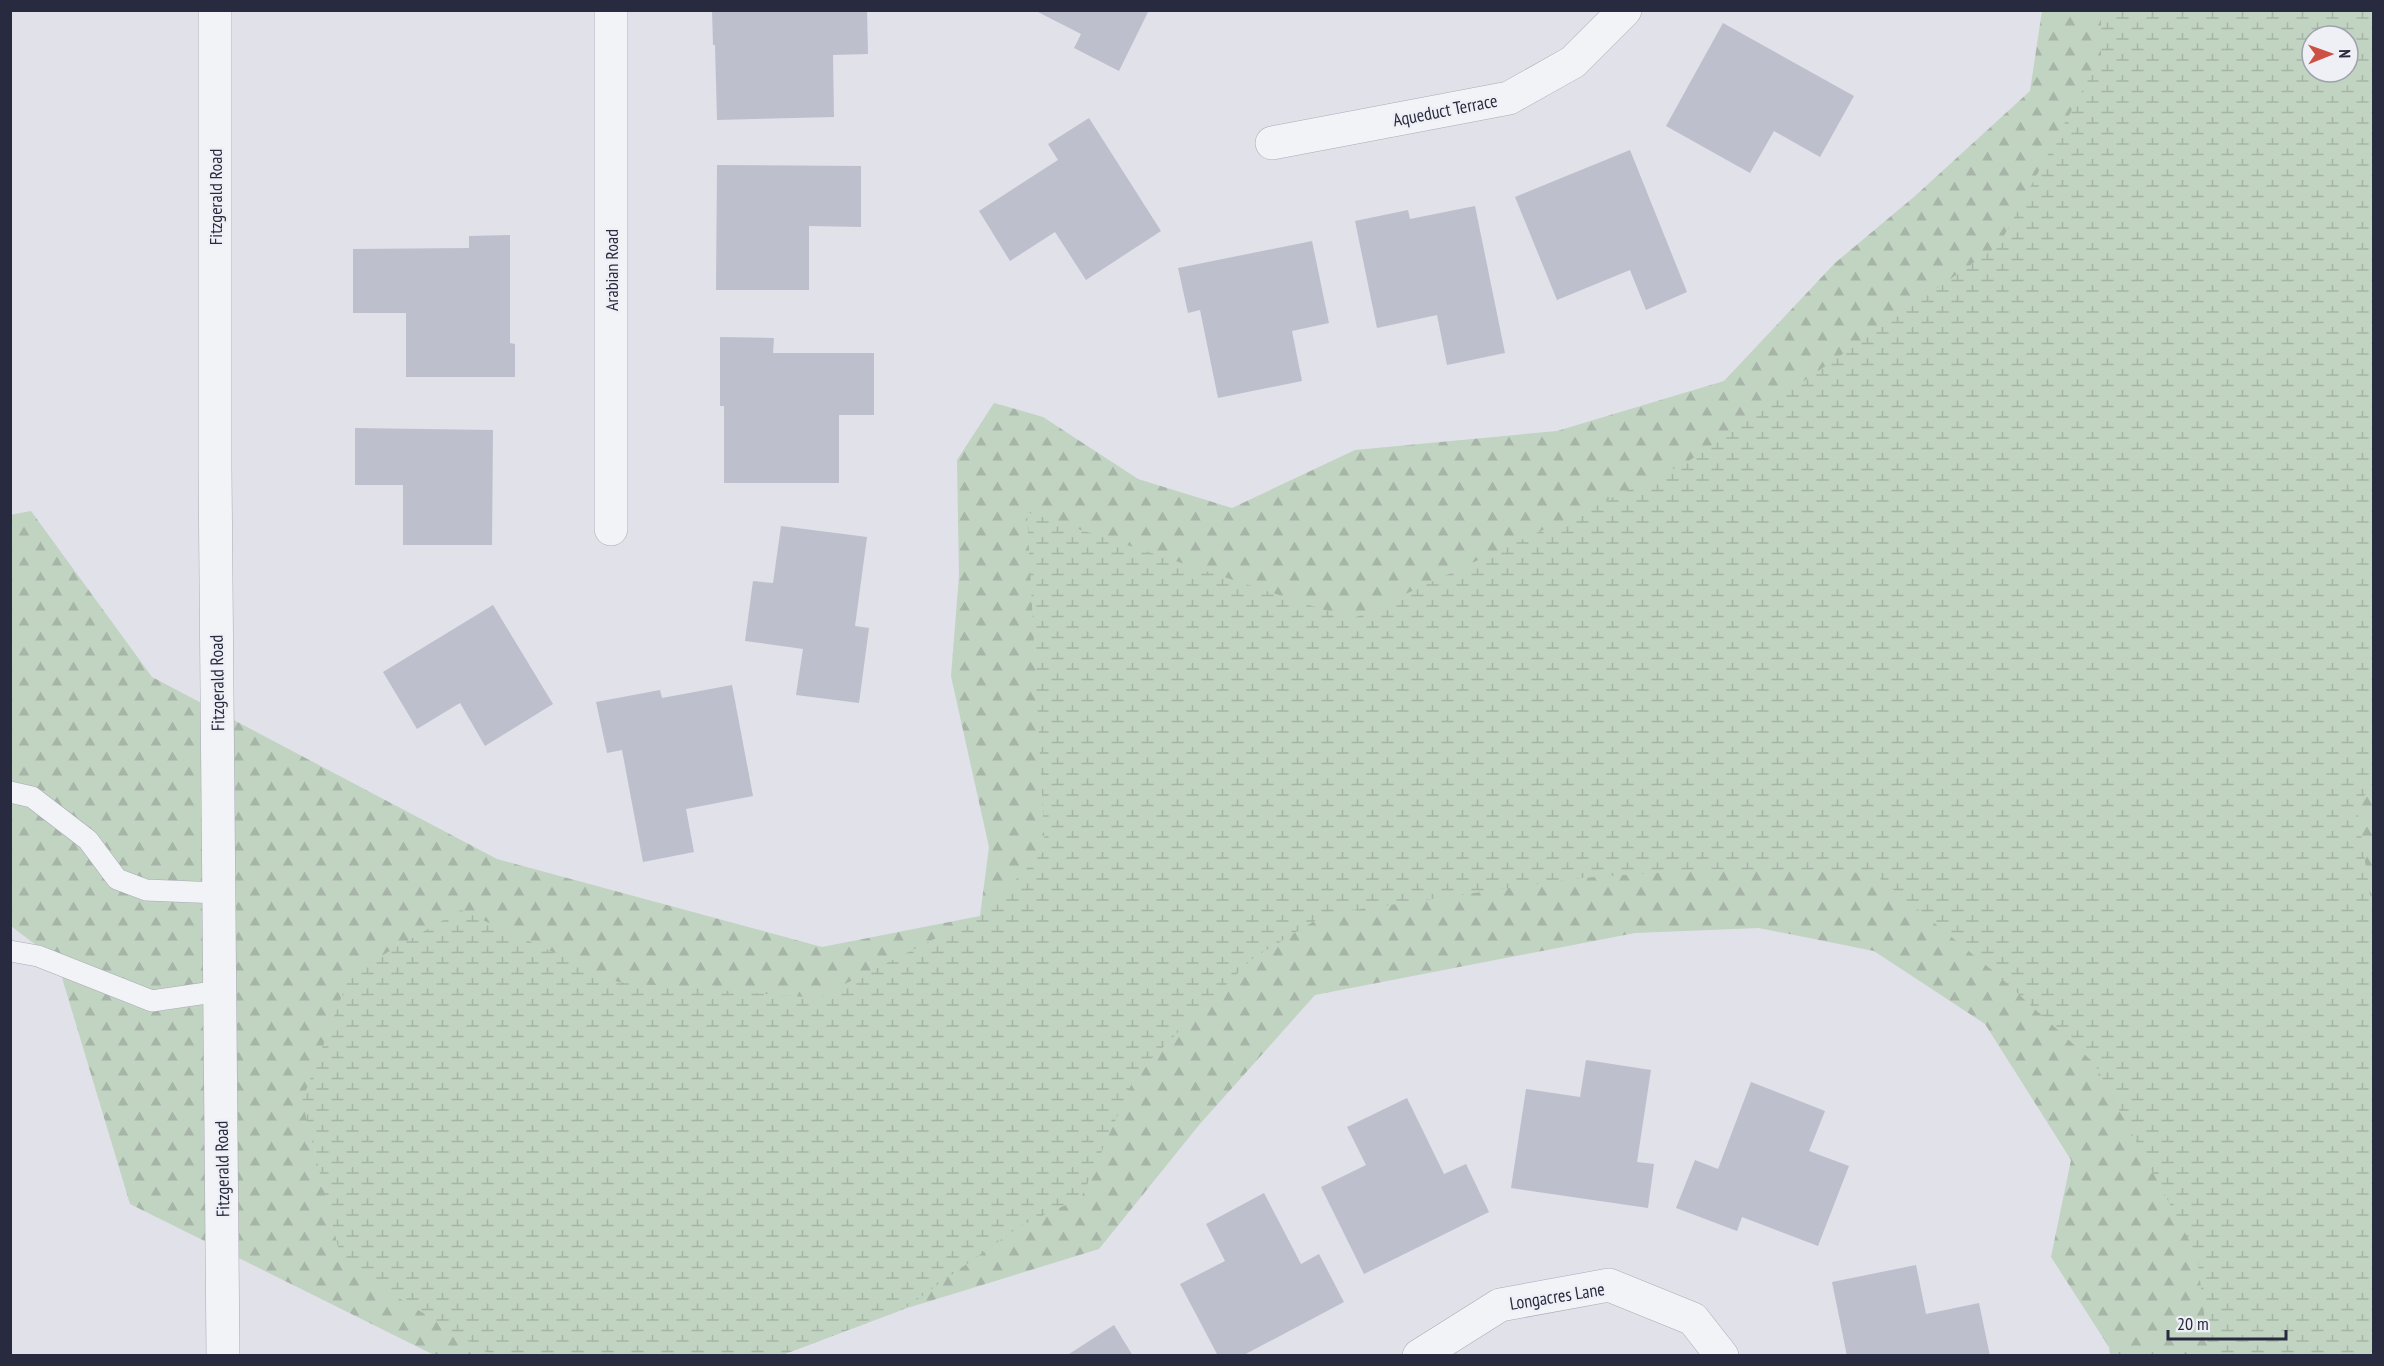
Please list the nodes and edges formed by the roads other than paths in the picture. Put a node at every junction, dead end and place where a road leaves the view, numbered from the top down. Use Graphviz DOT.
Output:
graph roads {
  1 [pos="215,10"];
  2 [pos="611,10"];
  3 [pos="1625,10"];
  4 [pos="1272,143"];
  5 [pos="611,529"];
  6 [pos="10,792"];
  7 [pos="219,893"];
  8 [pos="10,951"];
  9 [pos="220,991"];
  10 [pos="223,1356"];
  11 [pos="1419,1356"];
  12 [pos="1722,1356"];
  1 -- 7 [label="street, Fitzgerald Road"];
  2 -- 5 [label="street, Arabian Road"];
  3 -- 4 [label="street, Aqueduct Terrace"];
  6 -- 7 [label="lane"];
  7 -- 9 [label="street, Fitzgerald Road"];
  8 -- 9 [label="lane"];
  9 -- 10 [label="street, Fitzgerald Road"];
  11 -- 12 [label="street, Longacres Lane"];
}
